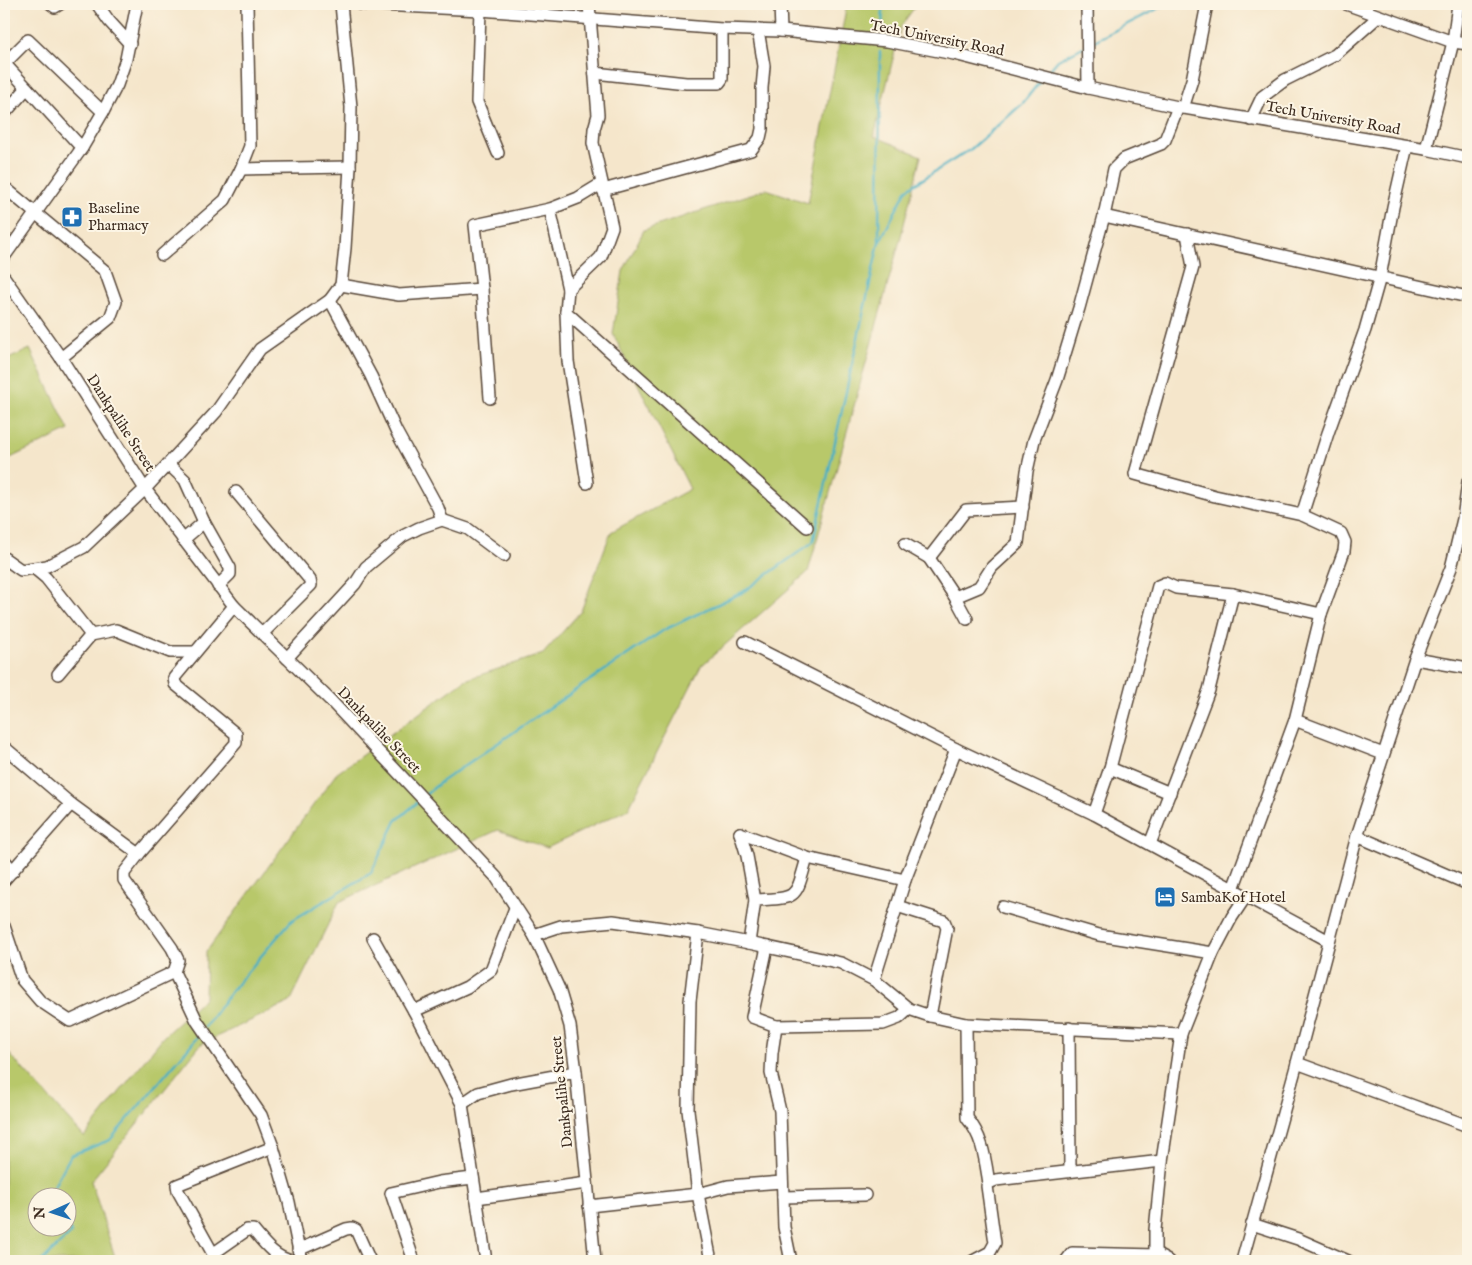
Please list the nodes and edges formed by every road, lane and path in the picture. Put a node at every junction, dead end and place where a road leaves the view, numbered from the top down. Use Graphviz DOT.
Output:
graph roads {
  1 [pos="50,4"];
  2 [pos="60,4"];
  3 [pos="97,4"];
  4 [pos="137,4"];
  5 [pos="247,4"];
  6 [pos="341,4"];
  7 [pos="361,4"];
  8 [pos="589,4"];
  9 [pos="780,4"];
  10 [pos="1087,4"];
  11 [pos="1207,4"];
  12 [pos="1346,4"];
  13 [pos="1458,4"];
  14 [pos="518,9"];
  15 [pos="480,10"];
  16 [pos="1380,16"];
  17 [pos="590,19"];
  18 [pos="722,29"];
  19 [pos="758,30"];
  20 [pos="781,31"];
  21 [pos="1453,42"];
  22 [pos="130,44"];
  23 [pos="1468,44"];
  24 [pos="4,64"];
  25 [pos="595,73"];
  26 [pos="27,88"];
  27 [pos="1088,88"];
  28 [pos="1180,108"];
  29 [pos="103,112"];
  30 [pos="4,114"];
  31 [pos="1252,120"];
  32 [pos="1407,146"];
  33 [pos="82,148"];
  34 [pos="1426,149"];
  35 [pos="498,153"];
  36 [pos="1468,158"];
  37 [pos="350,167"];
  38 [pos="241,169"];
  39 [pos="4,187"];
  40 [pos="602,187"];
  41 [pos="550,209"];
  42 [pos="34,213"];
  43 [pos="1104,216"];
  44 [pos="1187,234"];
  45 [pos="162,255"];
  46 [pos="4,257"];
  47 [pos="4,277"];
  48 [pos="1380,277"];
  49 [pos="341,285"];
  50 [pos="482,289"];
  51 [pos="568,289"];
  52 [pos="1468,296"];
  53 [pos="330,300"];
  54 [pos="566,312"];
  55 [pos="60,358"];
  56 [pos="490,398"];
  57 [pos="168,464"];
  58 [pos="1468,482"];
  59 [pos="587,483"];
  60 [pos="145,489"];
  61 [pos="236,492"];
  62 [pos="1024,508"];
  63 [pos="1302,515"];
  64 [pos="442,520"];
  65 [pos="204,522"];
  66 [pos="807,527"];
  67 [pos="183,540"];
  68 [pos="906,544"];
  69 [pos="504,556"];
  70 [pos="4,558"];
  71 [pos="929,558"];
  72 [pos="34,568"];
  73 [pos="218,586"];
  74 [pos="1233,594"];
  75 [pos="955,597"];
  76 [pos="234,606"];
  77 [pos="1321,614"];
  78 [pos="966,619"];
  79 [pos="262,633"];
  80 [pos="91,635"];
  81 [pos="745,642"];
  82 [pos="195,652"];
  83 [pos="287,658"];
  84 [pos="1415,659"];
  85 [pos="1468,668"];
  86 [pos="58,674"];
  87 [pos="1295,720"];
  88 [pos="4,747"];
  89 [pos="956,749"];
  90 [pos="1383,754"];
  91 [pos="1110,768"];
  92 [pos="1170,793"];
  93 [pos="71,804"];
  94 [pos="1094,814"];
  95 [pos="1357,836"];
  96 [pos="1150,844"];
  97 [pos="139,854"];
  98 [pos="807,858"];
  99 [pos="4,860"];
  100 [pos="13,871"];
  101 [pos="4,880"];
  102 [pos="905,880"];
  103 [pos="1468,884"];
  104 [pos="1233,889"];
  105 [pos="1246,896"];
  106 [pos="755,900"];
  107 [pos="897,906"];
  108 [pos="1003,907"];
  109 [pos="515,908"];
  110 [pos="4,926"];
  111 [pos="698,933"];
  112 [pos="534,935"];
  113 [pos="373,938"];
  114 [pos="1329,942"];
  115 [pos="749,943"];
  116 [pos="767,947"];
  117 [pos="1213,953"];
  118 [pos="174,972"];
  119 [pos="874,980"];
  120 [pos="909,1009"];
  121 [pos="414,1011"];
  122 [pos="930,1016"];
  123 [pos="966,1024"];
  124 [pos="776,1026"];
  125 [pos="1068,1028"];
  126 [pos="1181,1034"];
  127 [pos="1297,1063"];
  128 [pos="576,1072"];
  129 [pos="462,1104"];
  130 [pos="1468,1126"];
  131 [pos="273,1147"];
  132 [pos="1162,1161"];
  133 [pos="1070,1171"];
  134 [pos="472,1178"];
  135 [pos="782,1182"];
  136 [pos="587,1183"];
  137 [pos="989,1183"];
  138 [pos="698,1194"];
  139 [pos="865,1196"];
  140 [pos="784,1197"];
  141 [pos="476,1198"];
  142 [pos="589,1206"];
  143 [pos="1252,1224"];
  144 [pos="1157,1255"];
  145 [pos="300,1256"];
  146 [pos="215,1257"];
  147 [pos="292,1261"];
  148 [pos="370,1261"];
  149 [pos="414,1261"];
  150 [pos="486,1261"];
  151 [pos="595,1261"];
  152 [pos="711,1261"];
  153 [pos="791,1261"];
  154 [pos="972,1261"];
  155 [pos="1066,1261"];
  156 [pos="1168,1261"];
  157 [pos="1242,1261"];
  158 [pos="1348,1261"];
  1 -- 2 [label="street"];
  3 -- 22 [label="street"];
  4 -- 22 [label="street"];
  5 -- 38 [label="street"];
  6 -- 37 [label="street"];
  7 -- 15 [label="street, Tech University Road"];
  8 -- 17 [label="street"];
  9 -- 20 [label="street"];
  10 -- 27 [label="street"];
  11 -- 28 [label="street"];
  12 -- 16 [label="street"];
  13 -- 21 [label="street"];
  14 -- 15 [label="street, Tech University Road"];
  14 -- 17 [label="street, Tech University Road"];
  15 -- 35 [label="street"];
  16 -- 21 [label="street"];
  16 -- 31 [label="street"];
  17 -- 18 [label="street, Tech University Road"];
  17 -- 25 [label="street"];
  18 -- 19 [label="street, Tech University Road"];
  18 -- 25 [label="street"];
  19 -- 20 [label="street, Tech University Road"];
  19 -- 40 [label="street"];
  20 -- 27 [label="street, Tech University Road"];
  21 -- 23 [label="street"];
  21 -- 34 [label="street"];
  22 -- 29 [label="street"];
  24 -- 26 [label="street"];
  24 -- 29 [label="street"];
  25 -- 40 [label="street"];
  26 -- 30 [label="street"];
  26 -- 33 [label="street"];
  27 -- 28 [label="street, Tech University Road"];
  28 -- 31 [label="street, Tech University Road"];
  28 -- 43 [label="street"];
  29 -- 33 [label="street"];
  31 -- 32 [label="street, Tech University Road"];
  32 -- 34 [label="street, Tech University Road"];
  32 -- 48 [label="street"];
  33 -- 42 [label="street"];
  34 -- 36 [label="street, Tech University Road"];
  37 -- 38 [label="street"];
  37 -- 49 [label="street"];
  38 -- 45 [label="street"];
  39 -- 42 [label="street"];
  40 -- 41 [label="street"];
  40 -- 51 [label="street"];
  41 -- 50 [label="street"];
  41 -- 51 [label="street"];
  42 -- 46 [label="street"];
  42 -- 55 [label="street"];
  43 -- 44 [label="street"];
  43 -- 62 [label="street"];
  44 -- 48 [label="street"];
  44 -- 63 [label="street"];
  47 -- 55 [label="street, Dankpalihe Street"];
  48 -- 52 [label="street"];
  48 -- 63 [label="street"];
  49 -- 50 [label="street"];
  49 -- 53 [label="street"];
  50 -- 56 [label="street"];
  51 -- 54 [label="street"];
  53 -- 57 [label="street"];
  53 -- 64 [label="street"];
  54 -- 59 [label="street"];
  54 -- 66 [label="street"];
  55 -- 60 [label="street, Dankpalihe Street"];
  57 -- 60 [label="street"];
  57 -- 65 [label="street"];
  58 -- 84 [label="street"];
  60 -- 67 [label="street, Dankpalihe Street"];
  60 -- 72 [label="street"];
  61 -- 79 [label="street"];
  62 -- 71 [label="street"];
  62 -- 75 [label="street"];
  63 -- 77 [label="street"];
  64 -- 69 [label="street"];
  64 -- 83 [label="street"];
  65 -- 67 [label="street"];
  65 -- 73 [label="street"];
  67 -- 73 [label="street, Dankpalihe Street"];
  68 -- 71 [label="street"];
  70 -- 72 [label="street"];
  71 -- 75 [label="street"];
  72 -- 80 [label="street"];
  73 -- 76 [label="street, Dankpalihe Street"];
  74 -- 77 [label="street"];
  74 -- 91 [label="street"];
  74 -- 92 [label="street"];
  75 -- 78 [label="street"];
  76 -- 79 [label="street, Dankpalihe Street"];
  76 -- 82 [label="street"];
  77 -- 87 [label="street"];
  79 -- 83 [label="street, Dankpalihe Street"];
  80 -- 82 [label="street"];
  80 -- 86 [label="street"];
  81 -- 89 [label="street"];
  82 -- 97 [label="street"];
  83 -- 109 [label="street, Dankpalihe Street"];
  84 -- 85 [label="street"];
  84 -- 90 [label="street"];
  87 -- 90 [label="street"];
  87 -- 104 [label="street"];
  88 -- 93 [label="street"];
  89 -- 94 [label="street"];
  89 -- 102 [label="street"];
  90 -- 95 [label="street"];
  91 -- 92 [label="street"];
  91 -- 94 [label="street"];
  92 -- 96 [label="street"];
  93 -- 97 [label="street"];
  93 -- 100 [label="street"];
  94 -- 96 [label="street"];
  95 -- 103 [label="street"];
  95 -- 114 [label="street"];
  96 -- 104 [label="street"];
  97 -- 118 [label="street"];
  98 -- 102 [label="street"];
  98 -- 106 [label="street"];
  98 -- 106 [label="street"];
  99 -- 100 [label="street"];
  100 -- 101 [label="street"];
  102 -- 107 [label="street"];
  104 -- 105 [label="street"];
  105 -- 114 [label="street"];
  105 -- 117 [label="street"];
  106 -- 115 [label="street"];
  107 -- 119 [label="street"];
  107 -- 122 [label="street"];
  108 -- 117 [label="street"];
  109 -- 112 [label="street, Dankpalihe Street"];
  109 -- 121 [label="street"];
  110 -- 118 [label="street"];
  111 -- 112 [label="street"];
  111 -- 115 [label="street"];
  111 -- 138 [label="street"];
  112 -- 128 [label="street, Dankpalihe Street"];
  113 -- 121 [label="street"];
  114 -- 127 [label="street"];
  115 -- 116 [label="street"];
  116 -- 119 [label="street"];
  116 -- 124 [label="street"];
  117 -- 126 [label="street"];
  118 -- 131 [label="street"];
  119 -- 120 [label="street"];
  120 -- 122 [label="street"];
  120 -- 124 [label="street"];
  121 -- 129 [label="street"];
  122 -- 123 [label="street"];
  123 -- 125 [label="street"];
  123 -- 137 [label="street"];
  124 -- 135 [label="street"];
  125 -- 126 [label="street"];
  125 -- 133 [label="street"];
  126 -- 132 [label="street"];
  127 -- 130 [label="street"];
  127 -- 143 [label="street"];
  128 -- 129 [label="street"];
  128 -- 136 [label="street, Dankpalihe Street"];
  129 -- 134 [label="street"];
  131 -- 145 [label="street"];
  131 -- 146 [label="street"];
  132 -- 133 [label="street"];
  132 -- 144 [label="street"];
  133 -- 137 [label="street"];
  134 -- 141 [label="street"];
  134 -- 149 [label="street"];
  135 -- 138 [label="street"];
  135 -- 140 [label="street"];
  136 -- 141 [label="street"];
  136 -- 142 [label="street, Dankpalihe Street"];
  137 -- 154 [label="street"];
  138 -- 142 [label="street"];
  138 -- 152 [label="street"];
  139 -- 140 [label="street"];
  140 -- 153 [label="street"];
  141 -- 150 [label="street"];
  142 -- 151 [label="street, Dankpalihe Street"];
  143 -- 157 [label="street"];
  143 -- 158 [label="street"];
  144 -- 155 [label="street"];
  144 -- 156 [label="street"];
  145 -- 148 [label="street"];
  146 -- 147 [label="street"];
}
